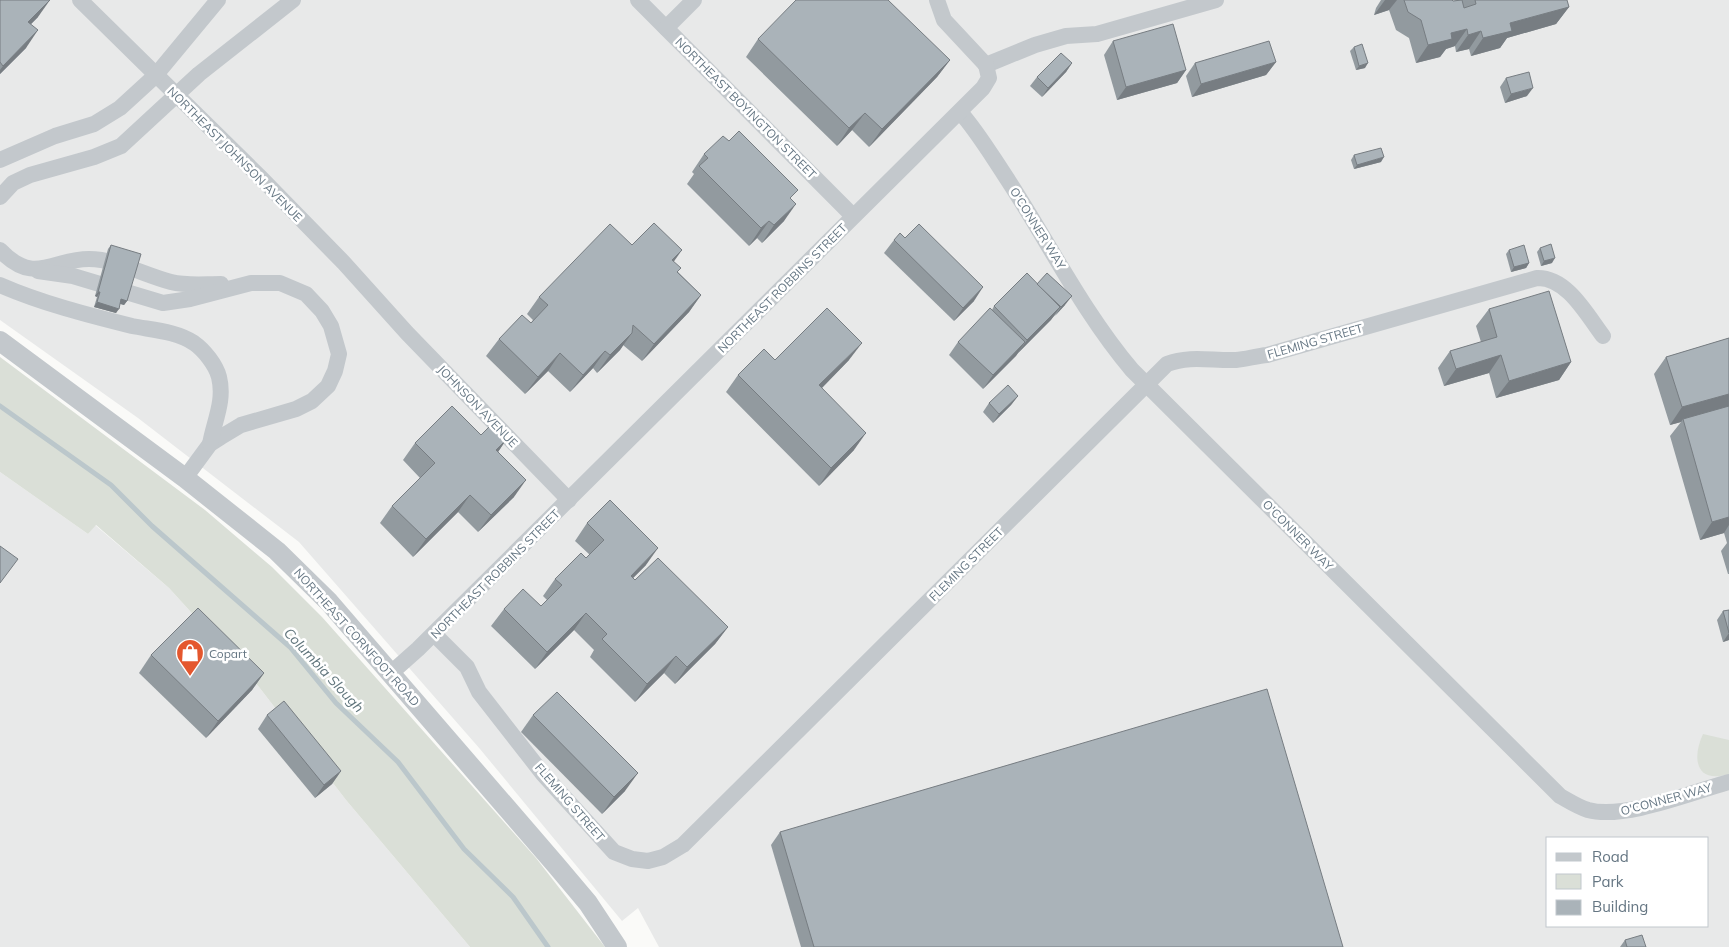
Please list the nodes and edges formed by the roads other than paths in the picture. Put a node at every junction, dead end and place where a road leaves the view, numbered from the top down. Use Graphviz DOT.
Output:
graph roads {
  1 [pos="80,0"];
  2 [pos="218,0"];
  3 [pos="293,0"];
  4 [pos="638,0"];
  5 [pos="694,0"];
  6 [pos="937,0"];
  7 [pos="1216,0"];
  8 [pos="666,28"];
  9 [pos="986,65"];
  10 [pos="155,76"];
  11 [pos="176,96"];
  12 [pos="960,112"];
  13 [pos="0,160"];
  14 [pos="0,197"];
  15 [pos="853,216"];
  16 [pos="0,250"];
  17 [pos="38,271"];
  18 [pos="251,283"];
  19 [pos="0,285"];
  20 [pos="387,311"];
  21 [pos="1603,336"];
  22 [pos="0,341"];
  23 [pos="1145,383"];
  24 [pos="210,444"];
  25 [pos="185,478"];
  26 [pos="569,500"];
  27 [pos="434,634"];
  28 [pos="391,673"];
  29 [pos="1729,782"];
  30 [pos="617,947"];
  1 -- 10 [label="street, NORTHEAST JOHNSON AVENUE"];
  2 -- 10 [label="street"];
  3 -- 11 [label="street"];
  4 -- 8 [label="street, NORTHEAST BOYINGTON STREET"];
  5 -- 8 [label="street"];
  6 -- 9 [label="street"];
  7 -- 9 [label="street"];
  8 -- 15 [label="street, NORTHEAST BOYINGTON STREET"];
  9 -- 12 [label="street, NORTHEAST ROBBINS STREET"];
  10 -- 11 [label="street, NORTHEAST JOHNSON AVENUE"];
  10 -- 13 [label="street"];
  11 -- 14 [label="street"];
  11 -- 20 [label="street, NORTHEAST JOHNSON AVENUE"];
  12 -- 15 [label="street, NORTHEAST ROBBINS STREET"];
  12 -- 23 [label="street, O'CONNER WAY"];
  15 -- 26 [label="street, NORTHEAST ROBBINS STREET"];
  16 -- 17 [label="street"];
  17 -- 18 [label="street"];
  17 -- 18 [label="street"];
  18 -- 24 [label="street"];
  19 -- 24 [label="street"];
  20 -- 26 [label="street, JOHNSON AVENUE"];
  21 -- 23 [label="street, FLEMING STREET"];
  22 -- 25 [label="street, NORTHEAST CORNFOOT ROAD"];
  23 -- 27 [label="street, FLEMING STREET"];
  23 -- 29 [label="street, O'CONNER WAY"];
  24 -- 25 [label="street"];
  25 -- 28 [label="street, NORTHEAST CORNFOOT ROAD"];
  26 -- 27 [label="street, NORTHEAST ROBBINS STREET"];
  27 -- 28 [label="street, NORTHEAST ROBBINS STREET"];
  28 -- 30 [label="street, NORTHEAST CORNFOOT ROAD"];
}
